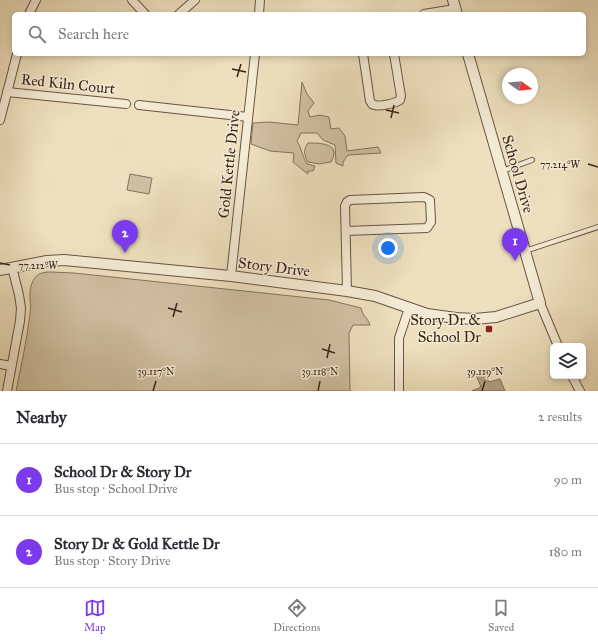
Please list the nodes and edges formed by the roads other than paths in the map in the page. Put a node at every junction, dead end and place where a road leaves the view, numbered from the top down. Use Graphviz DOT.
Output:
graph roads {
  1 [pos="36,0"];
  2 [pos="132,0"];
  3 [pos="196,0"];
  4 [pos="260,0"];
  5 [pos="455,8"];
  6 [pos="30,12"];
  7 [pos="143,12"];
  8 [pos="181,12"];
  9 [pos="259,12"];
  10 [pos="434,12"];
  11 [pos="16,56"];
  12 [pos="255,56"];
  13 [pos="363,56"];
  14 [pos="394,56"];
  15 [pos="469,56"];
  16 [pos="7,92"];
  17 [pos="126,104"];
  18 [pos="139,106"];
  19 [pos="248,117"];
  20 [pos="0,120"];
  21 [pos="532,160"];
  22 [pos="502,171"];
  23 [pos="598,227"];
  24 [pos="346,231"];
  25 [pos="525,251"];
  26 [pos="12,267"];
  27 [pos="0,270"];
  28 [pos="231,276"];
  29 [pos="347,291"];
  30 [pos="540,303"];
  31 [pos="408,308"];
  32 [pos="557,343"];
  33 [pos="0,364"];
  34 [pos="11,366"];
  35 [pos="574,379"];
  36 [pos="6,391"];
  37 [pos="399,391"];
  38 [pos="580,391"];
  1 -- 6 [label="street"];
  2 -- 7 [label="street"];
  3 -- 8 [label="street"];
  4 -- 9 [label="street"];
  5 -- 10 [label="street"];
  11 -- 16 [label="street"];
  12 -- 19 [label="street, Gold Kettle Drive"];
  13 -- 14 [label="street"];
  15 -- 22 [label="street, School Drive"];
  16 -- 17 [label="street, Red Kiln Court"];
  16 -- 20 [label="street"];
  18 -- 19 [label="street"];
  19 -- 28 [label="street, Gold Kettle Drive"];
  21 -- 22 [label="lane"];
  22 -- 25 [label="street, School Drive"];
  23 -- 25 [label="lane"];
  24 -- 24 [label="street"];
  24 -- 29 [label="street"];
  25 -- 30 [label="street, School Drive"];
  26 -- 27 [label="street, Story Drive"];
  26 -- 28 [label="street, Story Drive"];
  26 -- 34 [label="street"];
  28 -- 29 [label="street, Story Drive"];
  29 -- 31 [label="street, Story Drive"];
  30 -- 31 [label="street, Story Drive"];
  30 -- 32 [label="street, School Drive"];
  31 -- 37 [label="street"];
  33 -- 34 [label="street"];
  34 -- 36 [label="street"];
  35 -- 38 [label="street"];
}
